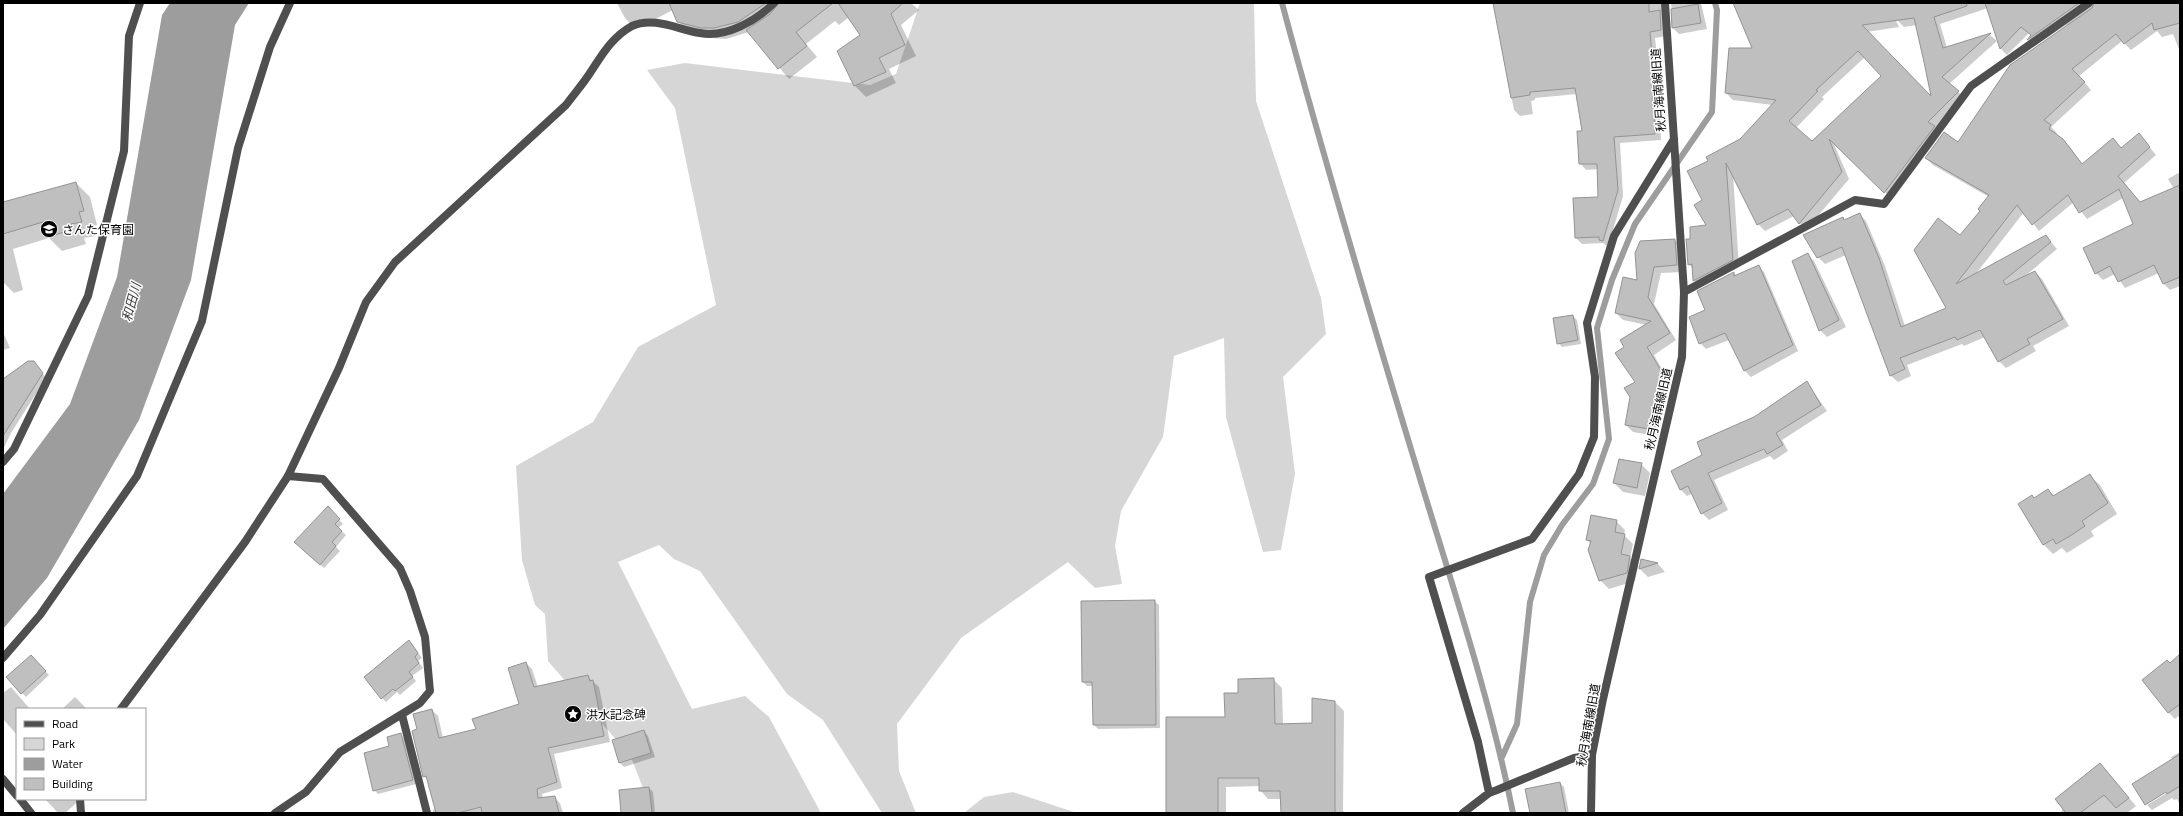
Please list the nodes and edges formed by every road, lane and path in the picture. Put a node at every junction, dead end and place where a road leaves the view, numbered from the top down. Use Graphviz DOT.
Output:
graph roads {
  1 [pos="140,3"];
  2 [pos="290,3"];
  3 [pos="774,3"];
  4 [pos="1665,3"];
  5 [pos="2089,3"];
  6 [pos="1674,139"];
  7 [pos="1684,292"];
  8 [pos="3,462"];
  9 [pos="288,476"];
  10 [pos="3,658"];
  11 [pos="122,708"];
  12 [pos="402,715"];
  13 [pos="1592,755"];
  14 [pos="3,779"];
  15 [pos="1489,793"];
  16 [pos="16,795"];
  17 [pos="21,800"];
  18 [pos="80,800"];
  19 [pos="31,813"];
  20 [pos="81,813"];
  21 [pos="275,813"];
  22 [pos="427,813"];
  23 [pos="1463,813"];
  24 [pos="1591,813"];
  1 -- 8 [label="street"];
  2 -- 10 [label="street"];
  3 -- 9 [label="street"];
  4 -- 6 [label="street, 秋月海南線旧道"];
  5 -- 7 [label="street"];
  6 -- 7 [label="street, 秋月海南線旧道"];
  6 -- 15 [label="street"];
  7 -- 13 [label="street, 秋月海南線旧道"];
  9 -- 11 [label="street"];
  9 -- 12 [label="street"];
  12 -- 21 [label="street"];
  12 -- 22 [label="street"];
  13 -- 15 [label="street"];
  13 -- 24 [label="street, 秋月海南線旧道"];
  14 -- 16 [label="street"];
  15 -- 23 [label="street"];
  17 -- 19 [label="street"];
  18 -- 20 [label="street"];
}
